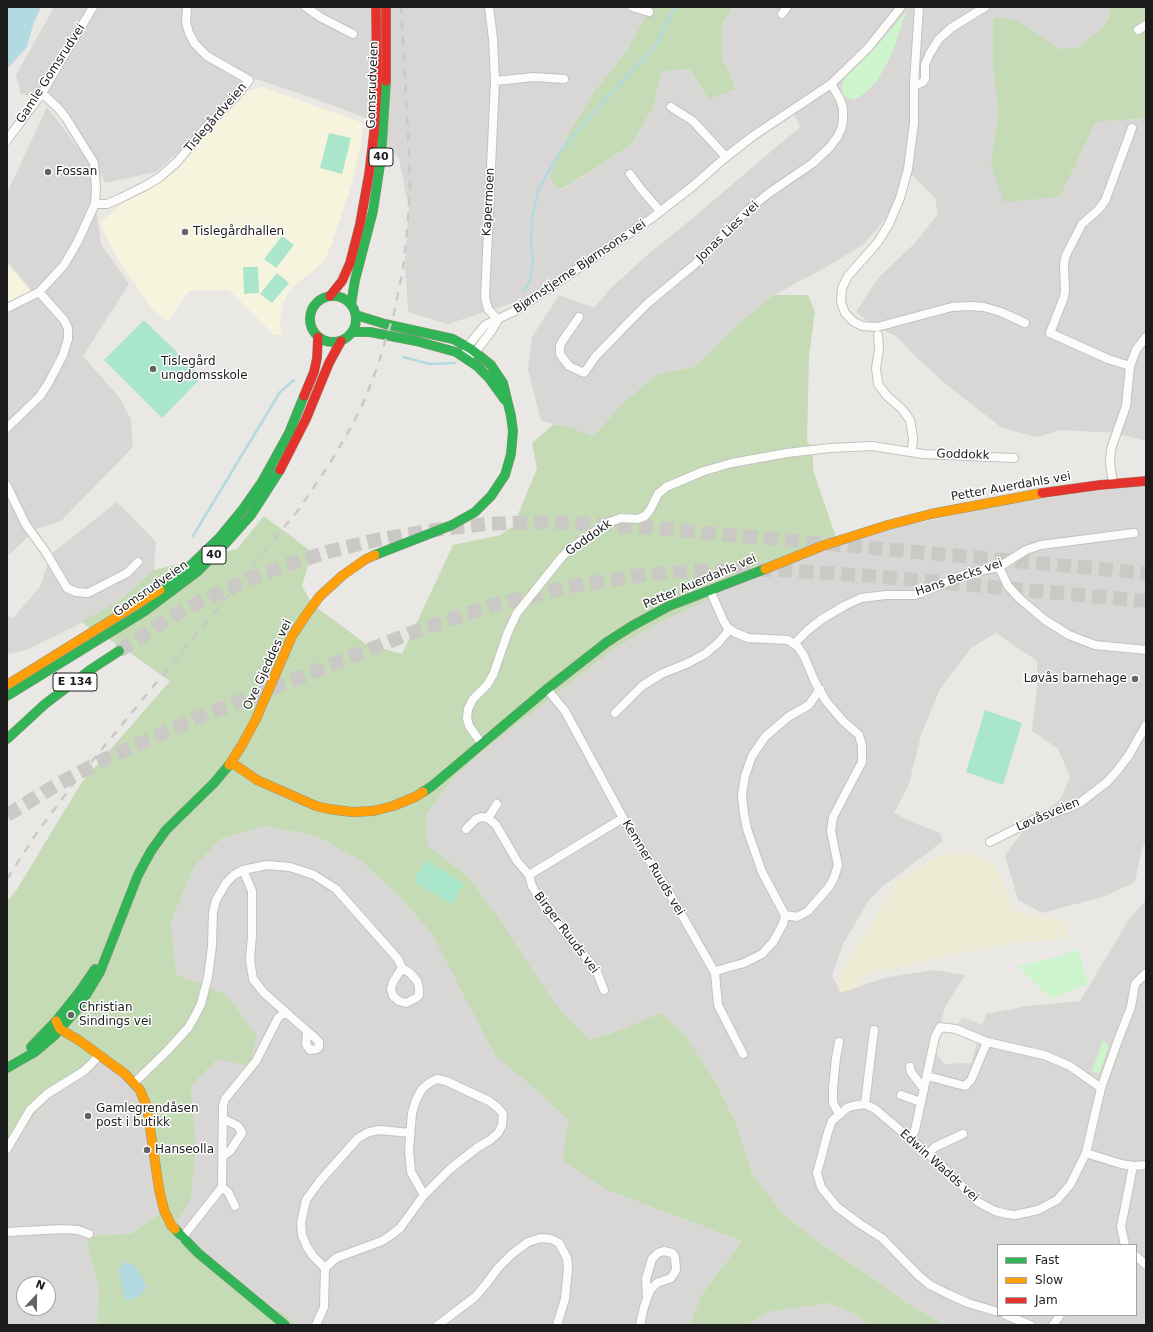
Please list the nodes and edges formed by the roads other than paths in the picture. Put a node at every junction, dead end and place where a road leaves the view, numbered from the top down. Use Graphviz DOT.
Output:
graph roads {
  1 [pos="93,7"];
  2 [pos="187,7"];
  3 [pos="306,7"];
  4 [pos="376,7"];
  5 [pos="386,7"];
  6 [pos="489,7"];
  7 [pos="632,7"];
  8 [pos="901,7"];
  9 [pos="919,7"];
  10 [pos="985,7"];
  11 [pos="649,12"];
  12 [pos="1146,25"];
  13 [pos="1138,30"];
  14 [pos="353,34"];
  15 [pos="564,79"];
  16 [pos="495,81"];
  17 [pos="914,83"];
  18 [pos="831,84"];
  19 [pos="42,93"];
  20 [pos="671,107"];
  21 [pos="1132,128"];
  22 [pos="7,140"];
  23 [pos="726,157"];
  24 [pos="630,174"];
  25 [pos="95,204"];
  26 [pos="660,211"];
  27 [pos="39,292"];
  28 [pos="330,296"];
  29 [pos="351,304"];
  30 [pos="7,308"];
  31 [pos="356,315"];
  32 [pos="579,318"];
  33 [pos="498,320"];
  34 [pos="1025,323"];
  35 [pos="353,332"];
  36 [pos="878,335"];
  37 [pos="318,337"];
  38 [pos="1146,337"];
  39 [pos="341,341"];
  40 [pos="472,349"];
  41 [pos="465,357"];
  42 [pos="1130,366"];
  43 [pos="508,404"];
  44 [pos="7,428"];
  45 [pos="912,452"];
  46 [pos="1014,458"];
  47 [pos="1146,481"];
  48 [pos="1113,484"];
  49 [pos="7,486"];
  50 [pos="1134,533"];
  51 [pos="138,562"];
  52 [pos="999,567"];
  53 [pos="710,590"];
  54 [pos="730,629"];
  55 [pos="794,644"];
  56 [pos="1146,650"];
  57 [pos="119,651"];
  58 [pos="7,685"];
  59 [pos="547,689"];
  60 [pos="820,689"];
  61 [pos="7,696"];
  62 [pos="615,713"];
  63 [pos="1146,725"];
  64 [pos="7,739"];
  65 [pos="482,744"];
  66 [pos="231,762"];
  67 [pos="497,804"];
  68 [pos="488,818"];
  69 [pos="623,818"];
  70 [pos="466,829"];
  71 [pos="990,842"];
  72 [pos="243,870"];
  73 [pos="530,875"];
  74 [pos="785,915"];
  75 [pos="402,968"];
  76 [pos="714,973"];
  77 [pos="1146,973"];
  78 [pos="604,990"];
  79 [pos="285,1012"];
  80 [pos="61,1024"];
  81 [pos="874,1030"];
  82 [pos="307,1032"];
  83 [pos="839,1042"];
  84 [pos="987,1042"];
  85 [pos="743,1054"];
  86 [pos="99,1056"];
  87 [pos="910,1067"];
  88 [pos="7,1068"];
  89 [pos="927,1076"];
  90 [pos="134,1083"];
  91 [pos="1101,1088"];
  92 [pos="924,1089"];
  93 [pos="901,1095"];
  94 [pos="921,1102"];
  95 [pos="865,1104"];
  96 [pos="839,1114"];
  97 [pos="222,1119"];
  98 [pos="410,1133"];
  99 [pos="963,1134"];
  100 [pos="910,1139"];
  101 [pos="7,1149"];
  102 [pos="1086,1153"];
  103 [pos="928,1154"];
  104 [pos="223,1156"];
  105 [pos="1146,1165"];
  106 [pos="1133,1166"];
  107 [pos="222,1187"];
  108 [pos="424,1195"];
  109 [pos="235,1206"];
  110 [pos="7,1232"];
  111 [pos="89,1234"];
  112 [pos="182,1238"];
  113 [pos="1124,1244"];
  114 [pos="1137,1257"];
  115 [pos="1146,1265"];
  116 [pos="325,1268"];
  117 [pos="647,1297"];
  118 [pos="997,1312"];
  119 [pos="1008,1316"];
  120 [pos="1059,1316"];
  121 [pos="1026,1324"];
  122 [pos="285,1325"];
  123 [pos="316,1325"];
  124 [pos="438,1325"];
  125 [pos="556,1325"];
  126 [pos="640,1325"];
  127 [pos="1053,1325"];
  1 -- 19 [label="street, Gamle Gomsrudvei"];
  2 -- 25 [label="street, Tislegårdveien"];
  3 -- 14 [label="street"];
  4 -- 28 [label="main road, Gomsrudveien / 40"];
  5 -- 29 [label="main road, Gomsrudveien / 40"];
  6 -- 16 [label="street, Kapermoen"];
  7 -- 11 [label="street"];
  8 -- 18 [label="street, Bjørnstjerne Bjørnsons vei"];
  9 -- 17 [label="street"];
  10 -- 17 [label="street"];
  12 -- 13 [label="street"];
  15 -- 16 [label="street"];
  16 -- 33 [label="street, Kapermoen"];
  17 -- 34 [label="street"];
  18 -- 23 [label="street, Bjørnstjerne Bjørnsons vei"];
  18 -- 32 [label="street, Jonas Lies vei"];
  19 -- 22 [label="street, Gamle Gomsrudvei"];
  19 -- 25 [label="street"];
  20 -- 23 [label="street"];
  21 -- 42 [label="street"];
  23 -- 26 [label="street, Bjørnstjerne Bjørnsons vei"];
  24 -- 26 [label="street"];
  25 -- 27 [label="street"];
  26 -- 33 [label="street, Bjørnstjerne Bjørnsons vei"];
  27 -- 30 [label="street"];
  27 -- 44 [label="street"];
  28 -- 29 [label="main road"];
  28 -- 37 [label="main road, 40"];
  29 -- 31 [label="main road"];
  31 -- 35 [label="main road"];
  31 -- 40 [label="main road, Ove Gjeddes vei"];
  33 -- 40 [label="street, Bjørnstjerne Bjørnsons vei"];
  35 -- 39 [label="main road, 40"];
  35 -- 41 [label="main road, Ove Gjeddes vei"];
  36 -- 45 [label="street"];
  37 -- 39 [label="main road"];
  37 -- 58 [label="main road, Gomsrudveien / 40"];
  38 -- 42 [label="street"];
  39 -- 61 [label="main road, Gomsrudveien / 40"];
  40 -- 41 [label="street, Bjørnstjerne Bjørnsons vei"];
  40 -- 43 [label="main road, Ove Gjeddes vei"];
  41 -- 43 [label="main road, Ove Gjeddes vei"];
  42 -- 48 [label="street"];
  43 -- 66 [label="main road, Ove Gjeddes vei"];
  45 -- 46 [label="street, Goddokk"];
  45 -- 65 [label="street, Goddokk"];
  47 -- 48 [label="main road, Petter Auerdahls vei"];
  48 -- 53 [label="main road, Petter Auerdahls vei"];
  49 -- 51 [label="street"];
  50 -- 52 [label="street, Hans Becks vei"];
  52 -- 55 [label="street, Hans Becks vei"];
  52 -- 56 [label="street"];
  53 -- 54 [label="street"];
  53 -- 59 [label="main road, Petter Auerdahls vei"];
  54 -- 55 [label="street"];
  54 -- 62 [label="street"];
  55 -- 60 [label="street"];
  57 -- 64 [label="main road, E 134"];
  59 -- 65 [label="main road, Petter Auerdahls vei"];
  59 -- 69 [label="street, Kemner Ruuds vei"];
  60 -- 74 [label="street"];
  60 -- 74 [label="street"];
  63 -- 71 [label="street, Løvåsveien"];
  65 -- 66 [label="main road, Petter Auerdahls vei"];
  66 -- 80 [label="main road, Ove Gjeddes vei"];
  67 -- 68 [label="street"];
  68 -- 70 [label="street"];
  68 -- 73 [label="street, Birger Ruuds vei"];
  69 -- 73 [label="street"];
  69 -- 76 [label="street, Kemner Ruuds vei"];
  72 -- 75 [label="street"];
  72 -- 79 [label="street"];
  72 -- 90 [label="street"];
  73 -- 78 [label="street, Birger Ruuds vei"];
  74 -- 76 [label="street"];
  76 -- 85 [label="street, Kemner Ruuds vei"];
  77 -- 91 [label="street, Edwin Wadds vei"];
  79 -- 82 [label="street"];
  79 -- 97 [label="street"];
  80 -- 86 [label="main road"];
  80 -- 88 [label="main road, Ove Gjeddes vei"];
  81 -- 95 [label="street"];
  83 -- 96 [label="street"];
  84 -- 89 [label="street"];
  84 -- 89 [label="street"];
  84 -- 91 [label="street"];
  86 -- 90 [label="main road"];
  86 -- 101 [label="street"];
  87 -- 92 [label="street"];
  89 -- 92 [label="street"];
  90 -- 112 [label="main road"];
  91 -- 102 [label="street, Edwin Wadds vei"];
  92 -- 94 [label="street"];
  93 -- 94 [label="street"];
  94 -- 100 [label="street"];
  95 -- 96 [label="street"];
  95 -- 100 [label="street, Edwin Wadds vei"];
  96 -- 118 [label="street"];
  97 -- 104 [label="street"];
  97 -- 104 [label="street"];
  98 -- 108 [label="street"];
  98 -- 108 [label="street"];
  98 -- 116 [label="street"];
  99 -- 103 [label="street"];
  100 -- 103 [label="street, Edwin Wadds vei"];
  102 -- 103 [label="street, Edwin Wadds vei"];
  102 -- 106 [label="street"];
  104 -- 107 [label="street"];
  105 -- 106 [label="street"];
  106 -- 113 [label="street"];
  107 -- 109 [label="street"];
  107 -- 112 [label="street"];
  108 -- 116 [label="street"];
  110 -- 111 [label="street"];
  112 -- 122 [label="main road"];
  114 -- 115 [label="street"];
  116 -- 123 [label="street"];
  117 -- 117 [label="street"];
  117 -- 126 [label="street"];
  119 -- 121 [label="street"];
  120 -- 127 [label="street"];
  124 -- 125 [label="street"];
}
